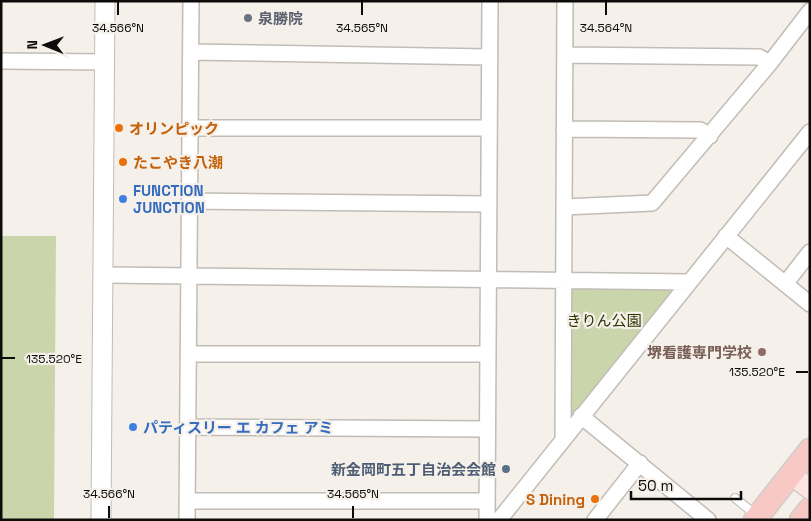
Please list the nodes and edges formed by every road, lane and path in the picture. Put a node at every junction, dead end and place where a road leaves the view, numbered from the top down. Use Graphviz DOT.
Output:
graph roads {
  1 [pos="105,1"];
  2 [pos="191,1"];
  3 [pos="490,1"];
  4 [pos="565,1"];
  5 [pos="810,11"];
  6 [pos="191,52"];
  7 [pos="565,55"];
  8 [pos="489,57"];
  9 [pos="1,61"];
  10 [pos="106,62"];
  11 [pos="770,63"];
  12 [pos="190,128"];
  13 [pos="489,128"];
  14 [pos="564,129"];
  15 [pos="810,132"];
  16 [pos="710,136"];
  17 [pos="189,201"];
  18 [pos="488,204"];
  19 [pos="564,207"];
  20 [pos="726,236"];
  21 [pos="810,252"];
  22 [pos="104,276"];
  23 [pos="188,276"];
  24 [pos="488,279"];
  25 [pos="565,280"];
  26 [pos="690,282"];
  27 [pos="785,284"];
  28 [pos="810,304"];
  29 [pos="188,354"];
  30 [pos="487,354"];
  31 [pos="581,416"];
  32 [pos="187,427"];
  33 [pos="486,429"];
  34 [pos="562,439"];
  35 [pos="810,450"];
  36 [pos="640,463"];
  37 [pos="790,474"];
  38 [pos="810,489"];
  39 [pos="735,498"];
  40 [pos="187,501"];
  41 [pos="486,501"];
  42 [pos="810,509"];
  43 [pos="756,518"];
  44 [pos="101,520"];
  45 [pos="187,520"];
  46 [pos="487,520"];
  47 [pos="499,520"];
  48 [pos="595,520"];
  49 [pos="708,520"];
  50 [pos="801,520"];
  1 -- 10 [label="street"];
  2 -- 6 [label="street"];
  3 -- 8 [label="street"];
  4 -- 7 [label="street"];
  5 -- 11 [label="street"];
  6 -- 8 [label="street"];
  6 -- 12 [label="street"];
  7 -- 11 [label="street"];
  7 -- 14 [label="street"];
  8 -- 13 [label="street"];
  9 -- 10 [label="street"];
  10 -- 22 [label="street"];
  11 -- 16 [label="street"];
  12 -- 13 [label="street"];
  12 -- 17 [label="street"];
  13 -- 18 [label="street"];
  14 -- 16 [label="street"];
  14 -- 19 [label="street"];
  15 -- 20 [label="street"];
  16 -- 19 [label="street"];
  17 -- 18 [label="street"];
  17 -- 23 [label="street"];
  18 -- 24 [label="street"];
  19 -- 25 [label="street"];
  20 -- 26 [label="street"];
  20 -- 27 [label="street"];
  21 -- 27 [label="street"];
  22 -- 23 [label="street"];
  22 -- 44 [label="street"];
  23 -- 24 [label="street"];
  23 -- 29 [label="street"];
  24 -- 25 [label="street"];
  24 -- 30 [label="street"];
  25 -- 26 [label="street"];
  25 -- 34 [label="street"];
  26 -- 31 [label="street"];
  27 -- 28 [label="street"];
  29 -- 30 [label="street"];
  29 -- 32 [label="street"];
  30 -- 33 [label="street"];
  31 -- 34 [label="street"];
  31 -- 36 [label="street"];
  32 -- 33 [label="street"];
  32 -- 40 [label="street"];
  33 -- 41 [label="street"];
  34 -- 47 [label="street"];
  35 -- 37 [label="main road"];
  36 -- 48 [label="street"];
  36 -- 49 [label="street"];
  37 -- 38 [label="main road"];
  37 -- 43 [label="main road"];
  39 -- 43 [label="lane"];
  40 -- 41 [label="street"];
  40 -- 45 [label="street"];
  41 -- 46 [label="street"];
  42 -- 50 [label="main road"];
}
